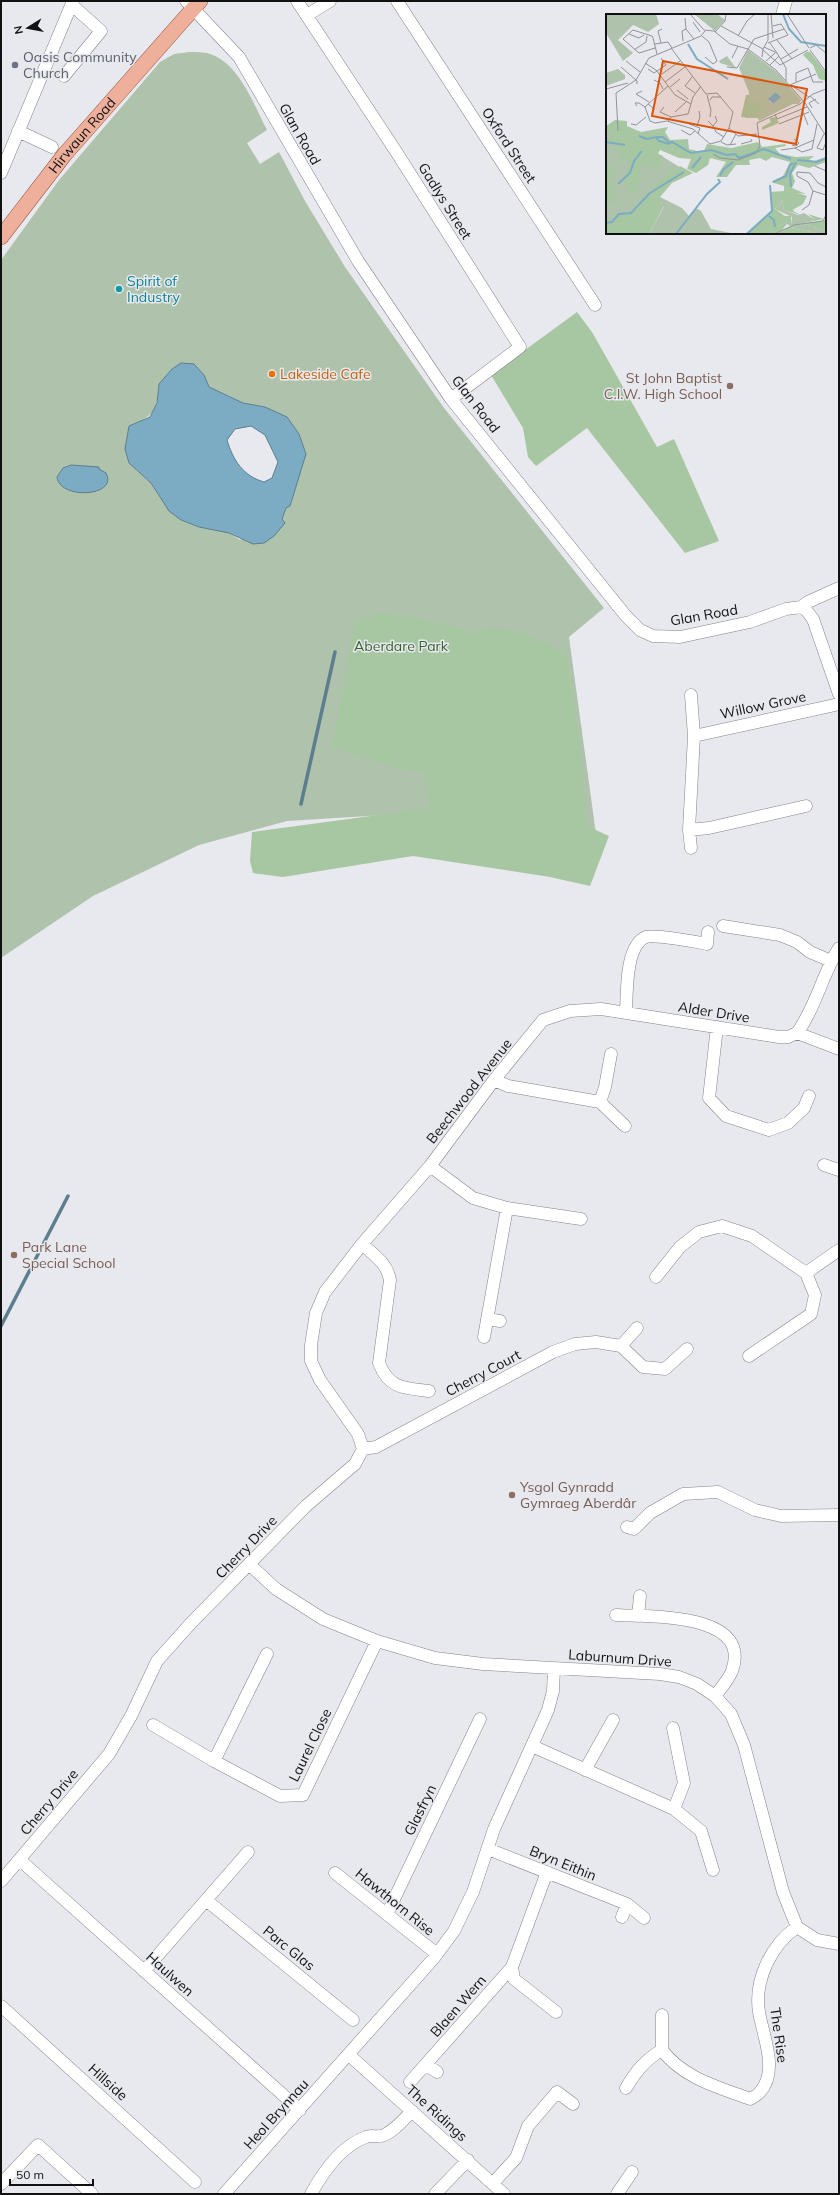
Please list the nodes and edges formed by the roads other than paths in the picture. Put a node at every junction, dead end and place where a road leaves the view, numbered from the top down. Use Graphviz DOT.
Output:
graph roads {
  1 [pos="297,1"];
  2 [pos="330,1"];
  3 [pos="397,1"];
  4 [pos="786,1"];
  5 [pos="72,3"];
  6 [pos="193,4"];
  7 [pos="782,14"];
  8 [pos="307,15"];
  9 [pos="64,76"];
  10 [pos="18,131"];
  11 [pos="52,147"];
  12 [pos="1,173"];
  13 [pos="1,236"];
  14 [pos="595,305"];
  15 [pos="451,398"];
  16 [pos="839,588"];
  17 [pos="801,607"];
  18 [pos="839,694"];
  19 [pos="691,695"];
  20 [pos="839,704"];
  21 [pos="694,736"];
  22 [pos="806,806"];
  23 [pos="689,830"];
  24 [pos="691,848"];
  25 [pos="723,926"];
  26 [pos="708,932"];
  27 [pos="839,948"];
  28 [pos="831,961"];
  29 [pos="626,1013"];
  30 [pos="717,1027"];
  31 [pos="797,1033"];
  32 [pos="839,1049"];
  33 [pos="611,1054"];
  34 [pos="494,1080"];
  35 [pos="809,1096"];
  36 [pos="600,1102"];
  37 [pos="625,1126"];
  38 [pos="824,1165"];
  39 [pos="430,1166"];
  40 [pos="839,1170"];
  41 [pos="507,1208"];
  42 [pos="581,1218"];
  43 [pos="362,1244"];
  44 [pos="839,1250"];
  45 [pos="806,1274"];
  46 [pos="656,1277"];
  47 [pos="487,1320"];
  48 [pos="500,1321"];
  49 [pos="637,1328"];
  50 [pos="484,1337"];
  51 [pos="621,1346"];
  52 [pos="687,1349"];
  53 [pos="749,1356"];
  54 [pos="429,1391"];
  55 [pos="363,1449"];
  56 [pos="839,1515"];
  57 [pos="627,1526"];
  58 [pos="250,1565"];
  59 [pos="640,1596"];
  60 [pos="616,1615"];
  61 [pos="638,1616"];
  62 [pos="377,1641"];
  63 [pos="266,1654"];
  64 [pos="554,1668"];
  65 [pos="715,1696"];
  66 [pos="480,1719"];
  67 [pos="613,1720"];
  68 [pos="153,1725"];
  69 [pos="673,1728"];
  70 [pos="532,1746"];
  71 [pos="214,1761"];
  72 [pos="585,1770"];
  73 [pos="674,1809"];
  74 [pos="488,1849"];
  75 [pos="248,1852"];
  76 [pos="20,1860"];
  77 [pos="713,1870"];
  78 [pos="547,1872"];
  79 [pos="335,1873"];
  80 [pos="1,1881"];
  81 [pos="206,1900"];
  82 [pos="627,1904"];
  83 [pos="387,1914"];
  84 [pos="622,1917"];
  85 [pos="644,1918"];
  86 [pos="797,1927"];
  87 [pos="839,1944"];
  88 [pos="437,1954"];
  89 [pos="512,1967"];
  90 [pos="144,1970"];
  91 [pos="1,2006"];
  92 [pos="556,2012"];
  93 [pos="662,2015"];
  94 [pos="353,2020"];
  95 [pos="662,2050"];
  96 [pos="349,2055"];
  97 [pos="427,2065"];
  98 [pos="437,2072"];
  99 [pos="410,2082"];
  100 [pos="626,2088"];
  101 [pos="573,2104"];
  102 [pos="300,2110"];
  103 [pos="412,2111"];
  104 [pos="468,2160"];
  105 [pos="632,2172"];
  106 [pos="195,2182"];
  107 [pos="493,2183"];
  108 [pos="1,2184"];
  109 [pos="92,2194"];
  110 [pos="224,2194"];
  111 [pos="311,2194"];
  112 [pos="435,2194"];
  113 [pos="504,2194"];
  114 [pos="617,2194"];
  1 -- 8 [label="street, Gadlys Street"];
  2 -- 8 [label="street"];
  3 -- 14 [label="street, Oxford Street"];
  4 -- 7 [label="street"];
  5 -- 9 [label="street"];
  5 -- 10 [label="street"];
  6 -- 13 [label="main road, Hirwaun Road"];
  6 -- 15 [label="street, Glan Road"];
  8 -- 15 [label="street, Gadlys Street"];
  10 -- 11 [label="street"];
  10 -- 12 [label="street"];
  15 -- 17 [label="street, Glan Road"];
  16 -- 17 [label="street, Glan Road"];
  17 -- 18 [label="street"];
  19 -- 21 [label="street"];
  20 -- 21 [label="street, Willow Grove"];
  21 -- 23 [label="street"];
  22 -- 23 [label="street"];
  23 -- 24 [label="street"];
  25 -- 28 [label="street"];
  26 -- 29 [label="street"];
  27 -- 28 [label="street"];
  28 -- 31 [label="street"];
  29 -- 30 [label="street, Alder Drive"];
  29 -- 34 [label="street, Beechwood Avenue"];
  30 -- 31 [label="street, Alder Drive"];
  30 -- 35 [label="street"];
  31 -- 32 [label="street"];
  33 -- 36 [label="street"];
  34 -- 36 [label="street"];
  34 -- 39 [label="street, Beechwood Avenue"];
  36 -- 37 [label="street"];
  38 -- 40 [label="street"];
  39 -- 41 [label="street"];
  39 -- 43 [label="street, Beechwood Avenue"];
  41 -- 42 [label="street"];
  41 -- 47 [label="street"];
  43 -- 54 [label="street"];
  43 -- 55 [label="street"];
  44 -- 45 [label="street"];
  45 -- 46 [label="street"];
  45 -- 53 [label="street"];
  47 -- 48 [label="street"];
  47 -- 50 [label="street"];
  49 -- 51 [label="street"];
  51 -- 52 [label="street"];
  51 -- 55 [label="street, Cherry Court"];
  55 -- 58 [label="street, Cherry Drive"];
  56 -- 57 [label="street"];
  58 -- 62 [label="street, Laburnum Drive"];
  58 -- 76 [label="street, Cherry Drive"];
  59 -- 61 [label="street"];
  60 -- 61 [label="street"];
  61 -- 65 [label="street"];
  62 -- 64 [label="street, Laburnum Drive"];
  62 -- 71 [label="street, Laurel Close"];
  63 -- 71 [label="street"];
  64 -- 65 [label="street, Laburnum Drive"];
  64 -- 70 [label="street, Heol Brynnau"];
  65 -- 86 [label="street, Laburnum Drive"];
  66 -- 83 [label="street, Glasfryn"];
  67 -- 72 [label="street"];
  68 -- 71 [label="street, Laurel Close"];
  69 -- 73 [label="street"];
  70 -- 72 [label="street"];
  70 -- 74 [label="street, Heol Brynnau"];
  72 -- 73 [label="street"];
  73 -- 77 [label="street"];
  74 -- 78 [label="street, Bryn Eithin"];
  74 -- 88 [label="street, Heol Brynnau"];
  75 -- 81 [label="street"];
  76 -- 80 [label="street, Cherry Drive"];
  76 -- 90 [label="street, Haulwen"];
  78 -- 82 [label="street, Bryn Eithin"];
  78 -- 89 [label="street, Blaen Wern"];
  79 -- 83 [label="street, Hawthorn Rise"];
  81 -- 90 [label="street"];
  81 -- 94 [label="street, Parc Glas"];
  82 -- 84 [label="street"];
  82 -- 85 [label="street, Bryn Eithin"];
  83 -- 88 [label="street, Hawthorn Rise"];
  86 -- 87 [label="street"];
  86 -- 95 [label="street, The Rise"];
  88 -- 96 [label="street, Heol Brynnau"];
  89 -- 92 [label="street"];
  89 -- 97 [label="street, Blaen Wern"];
  90 -- 102 [label="street, Haulwen"];
  91 -- 106 [label="street, Hillside"];
  93 -- 95 [label="street"];
  95 -- 100 [label="street"];
  96 -- 102 [label="street, Heol Brynnau"];
  96 -- 103 [label="street, The Ridings"];
  97 -- 98 [label="street"];
  97 -- 99 [label="street, Blaen Wern"];
  101 -- 107 [label="street"];
  102 -- 110 [label="street, Heol Brynnau"];
  103 -- 104 [label="street, The Ridings"];
  103 -- 111 [label="street"];
  104 -- 107 [label="street, The Ridings"];
  104 -- 112 [label="street"];
  105 -- 114 [label="street"];
  107 -- 113 [label="street, The Ridings"];
  108 -- 109 [label="street"];
}
